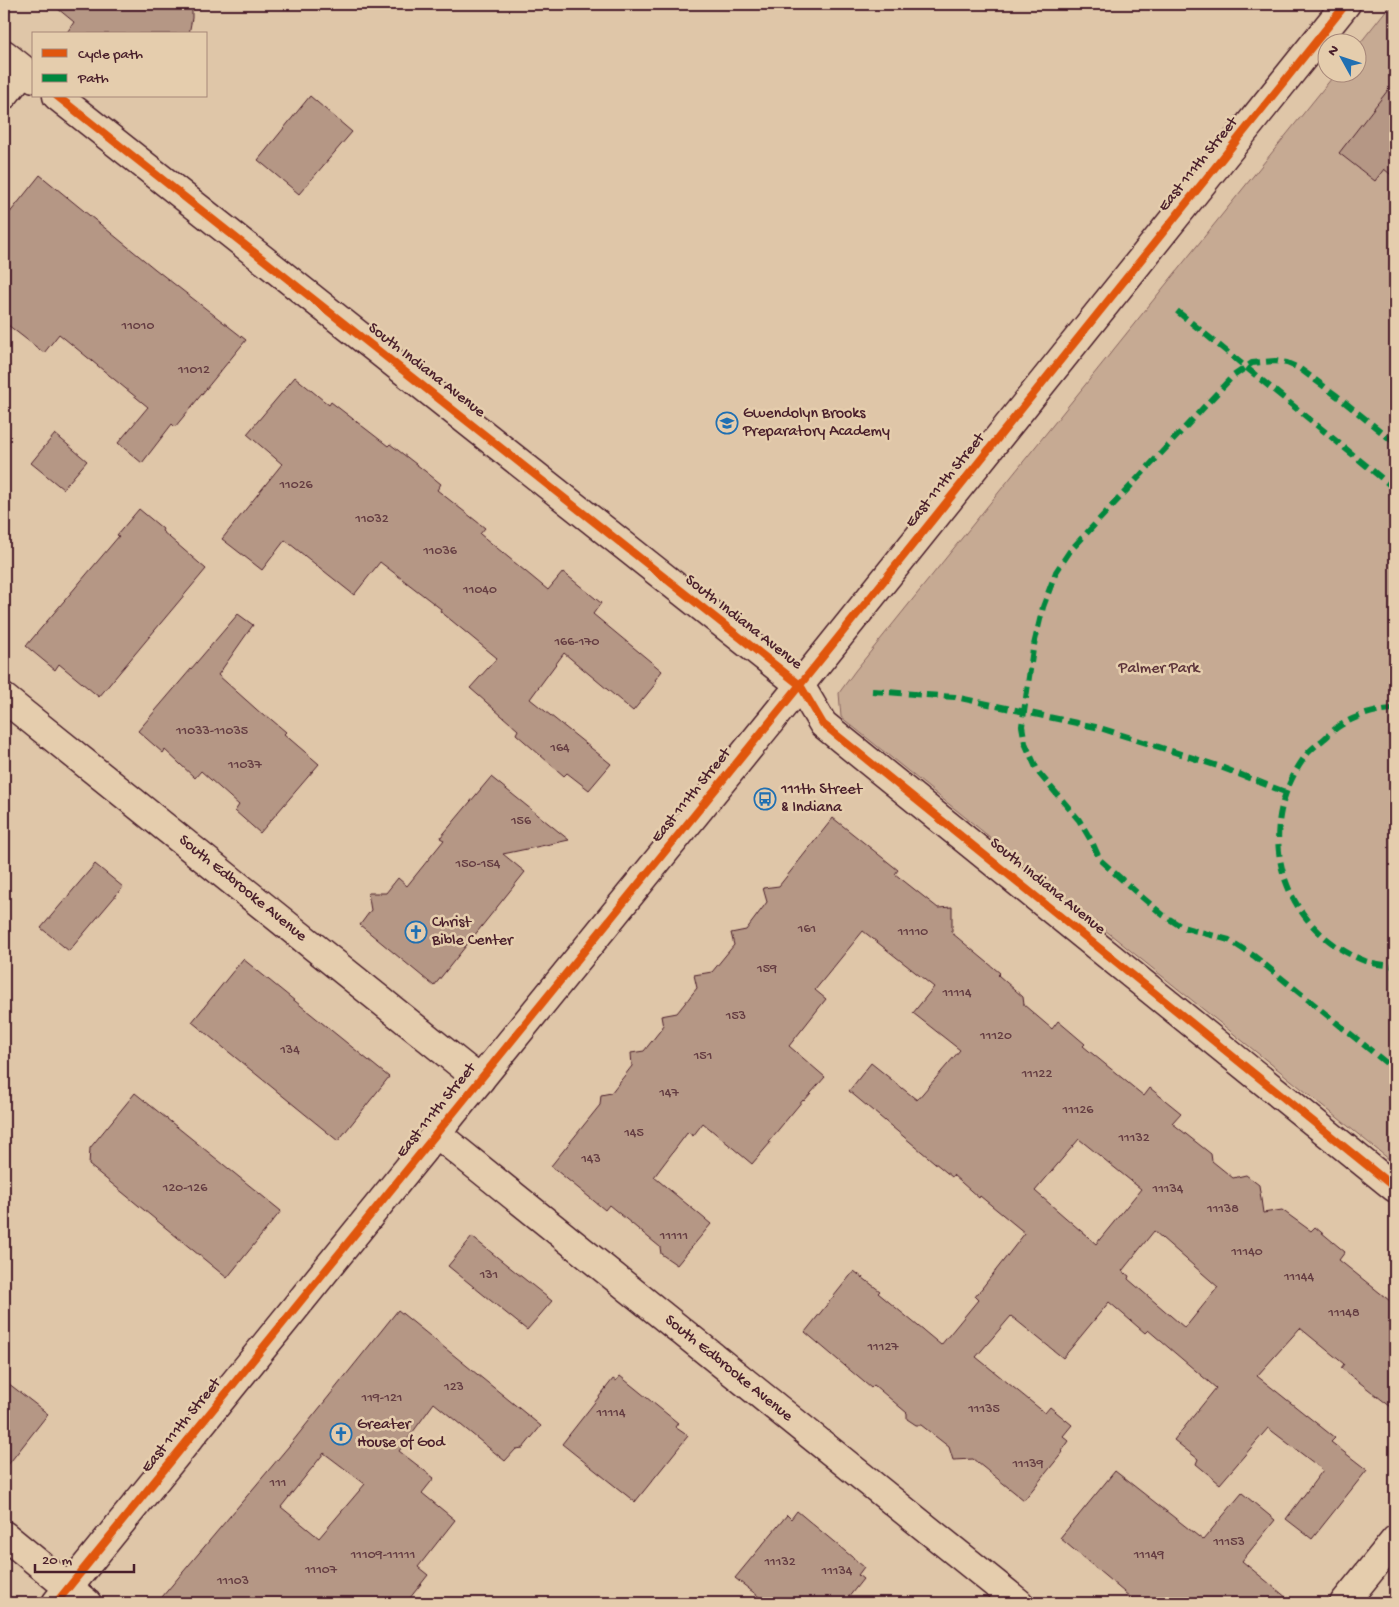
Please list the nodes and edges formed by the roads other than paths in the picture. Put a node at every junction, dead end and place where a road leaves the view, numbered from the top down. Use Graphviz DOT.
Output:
graph roads {
  1 [pos="1346,4"];
  2 [pos="21,67"];
  3 [pos="4,95"];
  4 [pos="60,98"];
  5 [pos="800,685"];
  6 [pos="4,698"];
  7 [pos="480,1080"];
  8 [pos="436,1134"];
  9 [pos="1395,1188"];
  10 [pos="4,1535"];
  11 [pos="1395,1540"];
  12 [pos="70,1598"];
  13 [pos="1019,1603"];
  14 [pos="1344,1603"];
  1 -- 5 [label="street, East 111th Street"];
  2 -- 3 [label="street"];
  4 -- 5 [label="street, South Indiana Avenue"];
  5 -- 7 [label="street, East 111th Street"];
  5 -- 9 [label="street, South Indiana Avenue"];
  6 -- 7 [label="street, South Edbrooke Avenue"];
  7 -- 8 [label="street, East 111th Street"];
  8 -- 12 [label="street, East 111th Street"];
  8 -- 13 [label="street, South Edbrooke Avenue"];
  10 -- 12 [label="street"];
  11 -- 14 [label="street"];
}
